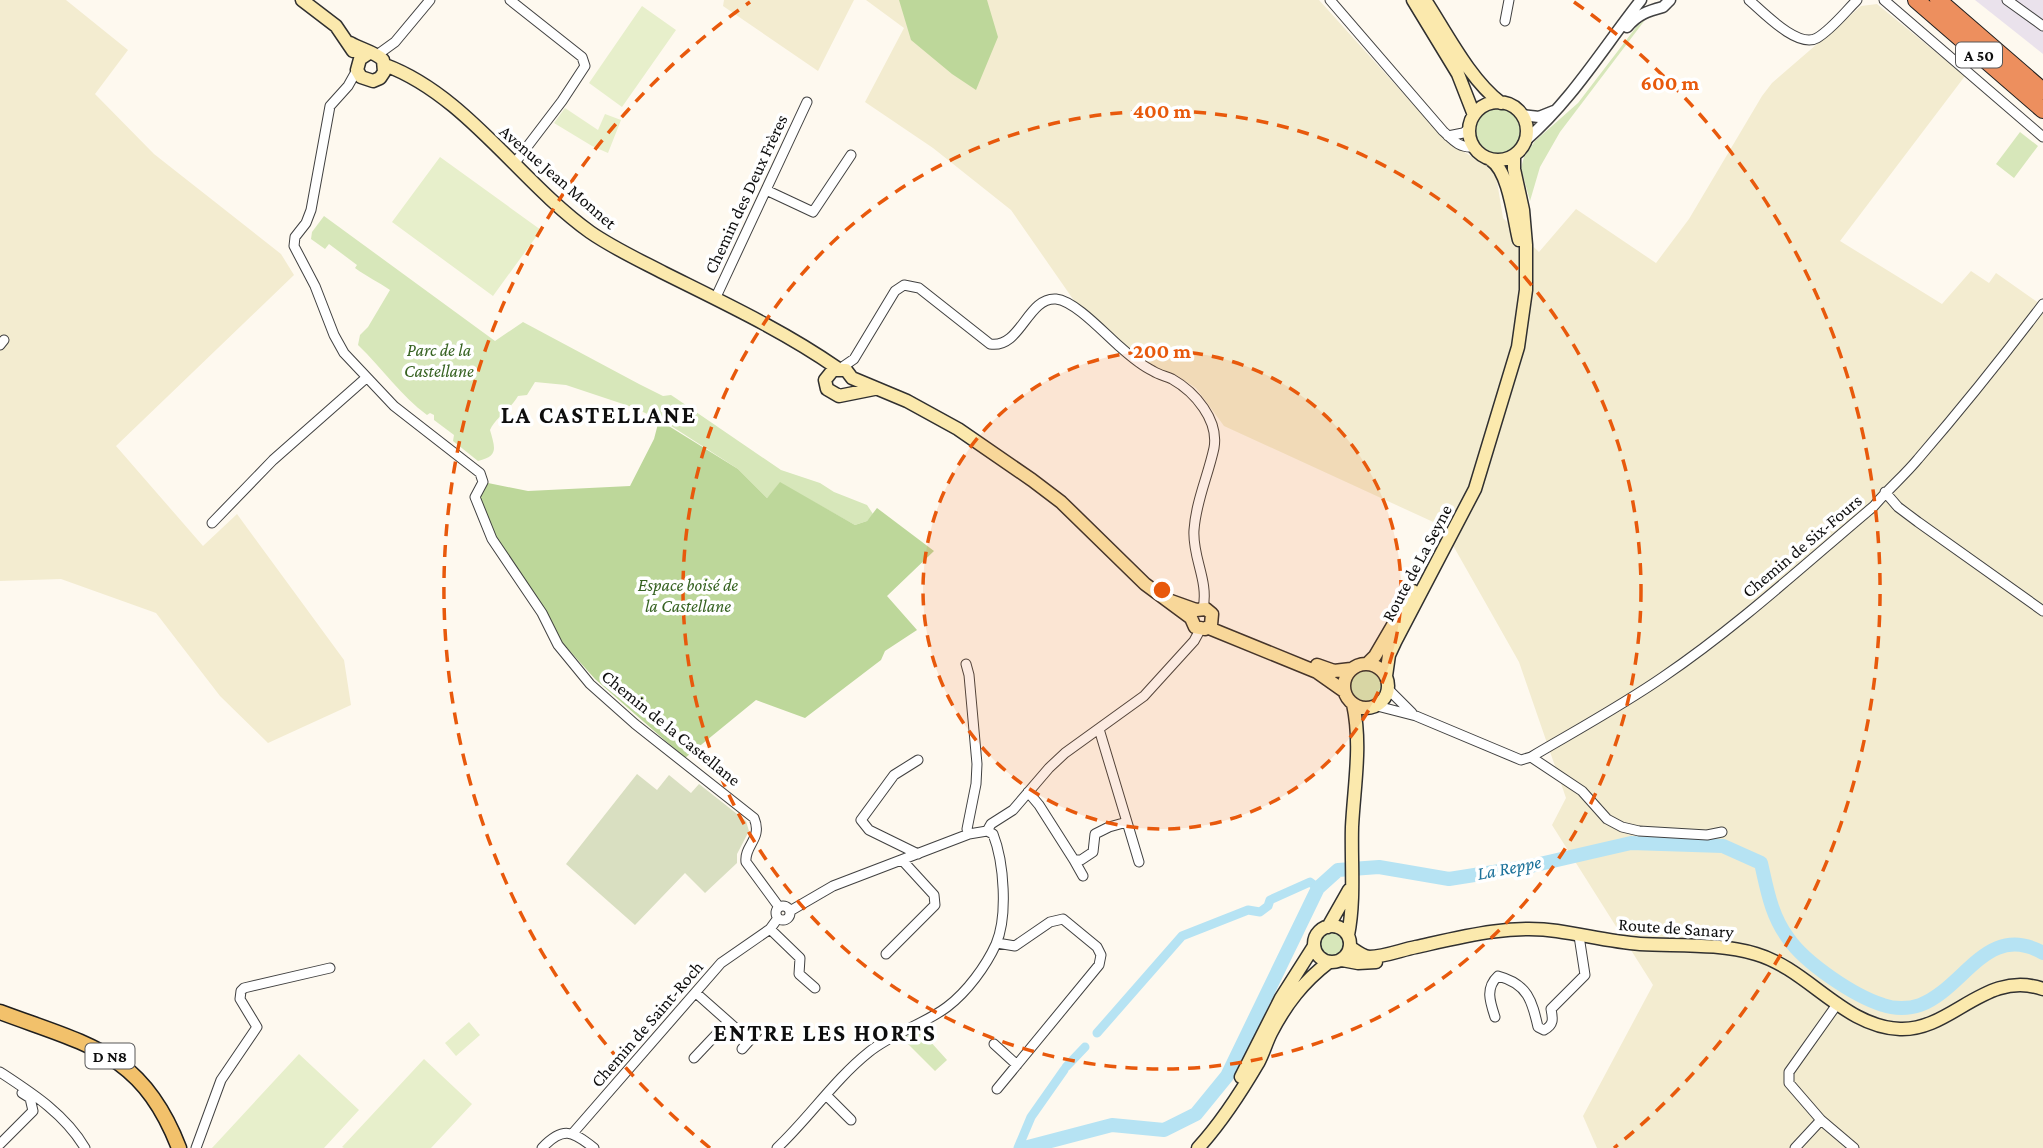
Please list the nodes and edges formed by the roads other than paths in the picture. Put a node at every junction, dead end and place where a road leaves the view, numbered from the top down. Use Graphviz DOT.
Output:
graph roads {
  1 [pos="302,0"];
  2 [pos="430,0"];
  3 [pos="510,0"];
  4 [pos="1330,0"];
  5 [pos="1413,0"];
  6 [pos="1425,0"];
  7 [pos="1509,0"];
  8 [pos="1642,0"];
  9 [pos="1670,0"];
  10 [pos="1749,0"];
  11 [pos="1857,0"];
  12 [pos="1884,0"];
  13 [pos="1916,0"];
  14 [pos="1938,0"];
  15 [pos="2007,0"];
  16 [pos="1654,8"];
  17 [pos="1504,21"];
  18 [pos="2043,26"];
  19 [pos="373,63"];
  20 [pos="1592,67"];
  21 [pos="2043,91"];
  22 [pos="807,102"];
  23 [pos="1501,103"];
  24 [pos="1560,107"];
  25 [pos="2043,110"];
  26 [pos="1475,115"];
  27 [pos="1522,115"];
  28 [pos="1469,129"];
  29 [pos="1448,136"];
  30 [pos="2043,137"];
  31 [pos="1526,140"];
  32 [pos="1474,147"];
  33 [pos="851,155"];
  34 [pos="1514,156"];
  35 [pos="1492,160"];
  36 [pos="514,164"];
  37 [pos="766,190"];
  38 [pos="1525,262"];
  39 [pos="715,299"];
  40 [pos="2043,304"];
  41 [pos="842,373"];
  42 [pos="366,378"];
  43 [pos="874,389"];
  44 [pos="847,393"];
  45 [pos="1481,467"];
  46 [pos="1885,492"];
  47 [pos="212,523"];
  48 [pos="2043,611"];
  49 [pos="1202,618"];
  50 [pos="966,664"];
  51 [pos="1367,664"];
  52 [pos="1351,669"];
  53 [pos="1387,683"];
  54 [pos="1344,691"];
  55 [pos="1353,704"];
  56 [pos="1373,707"];
  57 [pos="1416,716"];
  58 [pos="1099,729"];
  59 [pos="1358,738"];
  60 [pos="1528,758"];
  61 [pos="918,760"];
  62 [pos="1028,792"];
  63 [pos="1126,822"];
  64 [pos="991,829"];
  65 [pos="1722,832"];
  66 [pos="969,834"];
  67 [pos="919,854"];
  68 [pos="902,860"];
  69 [pos="1074,860"];
  70 [pos="1139,862"];
  71 [pos="1083,876"];
  72 [pos="1352,883"];
  73 [pos="779,907"];
  74 [pos="790,911"];
  75 [pos="778,918"];
  76 [pos="1328,926"];
  77 [pos="770,929"];
  78 [pos="1579,936"];
  79 [pos="1349,941"];
  80 [pos="1445,942"];
  81 [pos="997,943"];
  82 [pos="1314,946"];
  83 [pos="886,954"];
  84 [pos="1335,961"];
  85 [pos="330,968"];
  86 [pos="815,988"];
  87 [pos="2043,989"];
  88 [pos="696,993"];
  89 [pos="1838,1003"];
  90 [pos="0,1012"];
  91 [pos="1495,1017"];
  92 [pos="728,1022"];
  93 [pos="757,1032"];
  94 [pos="749,1040"];
  95 [pos="994,1044"];
  96 [pos="742,1049"];
  97 [pos="694,1058"];
  98 [pos="1017,1065"];
  99 [pos="0,1072"];
  100 [pos="0,1079"];
  101 [pos="997,1089"];
  102 [pos="826,1095"];
  103 [pos="851,1120"];
  104 [pos="1821,1120"];
  105 [pos="1219,1122"];
  106 [pos="573,1133"];
  107 [pos="0,1144"];
  108 [pos="85,1148"];
  109 [pos="179,1148"];
  110 [pos="196,1148"];
  111 [pos="542,1148"];
  112 [pos="594,1148"];
  113 [pos="777,1148"];
  114 [pos="1198,1148"];
  115 [pos="1795,1148"];
  116 [pos="1854,1148"];
  1 -- 19 [label="main road"];
  2 -- 19 [label="street, Chemin de la Castellane"];
  3 -- 36 [label="street"];
  4 -- 29 [label="street"];
  5 -- 26 [label="main road"];
  6 -- 23 [label="main road"];
  7 -- 17 [label="street"];
  8 -- 16 [label="street"];
  8 -- 20 [label="street"];
  9 -- 16 [label="street"];
  10 -- 11 [label="street"];
  12 -- 30 [label="street"];
  13 -- 25 [label="highway, A 50"];
  14 -- 21 [label="highway, A 50"];
  15 -- 18 [label="street"];
  16 -- 20 [label="street"];
  19 -- 36 [label="main road, Avenue Jean Monnet"];
  19 -- 42 [label="street, Chemin de la Castellane"];
  20 -- 24 [label="street"];
  22 -- 37 [label="street, Chemin des Deux Frères"];
  23 -- 26 [label="main road"];
  23 -- 27 [label="main road"];
  24 -- 27 [label="street"];
  24 -- 31 [label="street"];
  26 -- 28 [label="main road"];
  27 -- 31 [label="main road"];
  28 -- 29 [label="street"];
  28 -- 32 [label="main road"];
  29 -- 32 [label="street"];
  31 -- 34 [label="main road"];
  32 -- 35 [label="main road"];
  33 -- 37 [label="street"];
  34 -- 35 [label="main road"];
  34 -- 38 [label="main road, Route de La Seyne"];
  35 -- 38 [label="main road, Route de La Seyne"];
  36 -- 39 [label="main road, Avenue Jean Monnet"];
  37 -- 39 [label="street, Chemin des Deux Frères"];
  38 -- 45 [label="main road, Route de La Seyne"];
  39 -- 41 [label="main road, Avenue Jean Monnet"];
  40 -- 46 [label="street, Chemin de Six-Fours"];
  41 -- 43 [label="main road"];
  41 -- 44 [label="main road"];
  41 -- 44 [label="main road, Avenue Jean Monnet"];
  41 -- 49 [label="street"];
  42 -- 47 [label="street"];
  42 -- 73 [label="street, Chemin de la Castellane"];
  43 -- 44 [label="main road"];
  43 -- 49 [label="main road"];
  45 -- 51 [label="main road, Route de La Seyne"];
  45 -- 53 [label="main road, Route de La Seyne"];
  46 -- 48 [label="street"];
  46 -- 60 [label="street, Chemin de Six-Fours"];
  49 -- 52 [label="main road"];
  49 -- 54 [label="main road"];
  49 -- 58 [label="street"];
  50 -- 66 [label="street"];
  51 -- 52 [label="main road"];
  51 -- 53 [label="main road"];
  52 -- 54 [label="main road"];
  53 -- 56 [label="main road"];
  53 -- 57 [label="street"];
  54 -- 55 [label="main road"];
  55 -- 56 [label="main road"];
  55 -- 59 [label="main road"];
  56 -- 57 [label="street"];
  56 -- 59 [label="main road"];
  57 -- 60 [label="street"];
  58 -- 62 [label="street"];
  58 -- 63 [label="street"];
  59 -- 72 [label="main road"];
  60 -- 65 [label="street"];
  61 -- 67 [label="street"];
  62 -- 64 [label="street"];
  62 -- 69 [label="street"];
  63 -- 69 [label="street"];
  63 -- 70 [label="street"];
  64 -- 66 [label="street"];
  64 -- 81 [label="street"];
  66 -- 67 [label="street"];
  67 -- 68 [label="street"];
  68 -- 74 [label="street"];
  68 -- 83 [label="street"];
  69 -- 71 [label="street"];
  72 -- 76 [label="main road"];
  72 -- 79 [label="main road"];
  73 -- 74 [label="street"];
  73 -- 75 [label="street"];
  74 -- 75 [label="street"];
  75 -- 77 [label="street, Chemin de Saint-Roch"];
  76 -- 79 [label="main road"];
  76 -- 82 [label="main road"];
  77 -- 86 [label="street"];
  77 -- 88 [label="street, Chemin de Saint-Roch"];
  78 -- 80 [label="main road, Route de Sanary"];
  78 -- 89 [label="main road, Route de Sanary"];
  78 -- 91 [label="street"];
  79 -- 80 [label="main road, Route de Sanary"];
  79 -- 84 [label="main road"];
  80 -- 84 [label="main road, Route de Sanary"];
  81 -- 98 [label="street"];
  81 -- 102 [label="street"];
  82 -- 84 [label="main road"];
  82 -- 105 [label="main road"];
  84 -- 105 [label="main road"];
  85 -- 110 [label="street"];
  87 -- 89 [label="main road, Route de Sanary"];
  88 -- 92 [label="street"];
  88 -- 106 [label="street, Chemin de Saint-Roch"];
  89 -- 104 [label="street"];
  90 -- 109 [label="main road, D N8"];
  92 -- 94 [label="street"];
  92 -- 97 [label="street"];
  93 -- 94 [label="street"];
  94 -- 96 [label="street"];
  95 -- 98 [label="street"];
  98 -- 101 [label="street"];
  99 -- 108 [label="street"];
  100 -- 107 [label="street"];
  102 -- 103 [label="street"];
  102 -- 113 [label="street"];
  104 -- 115 [label="street"];
  104 -- 116 [label="street"];
  105 -- 114 [label="main road"];
  106 -- 111 [label="street, Chemin de Saint-Roch"];
  106 -- 112 [label="street"];
}
